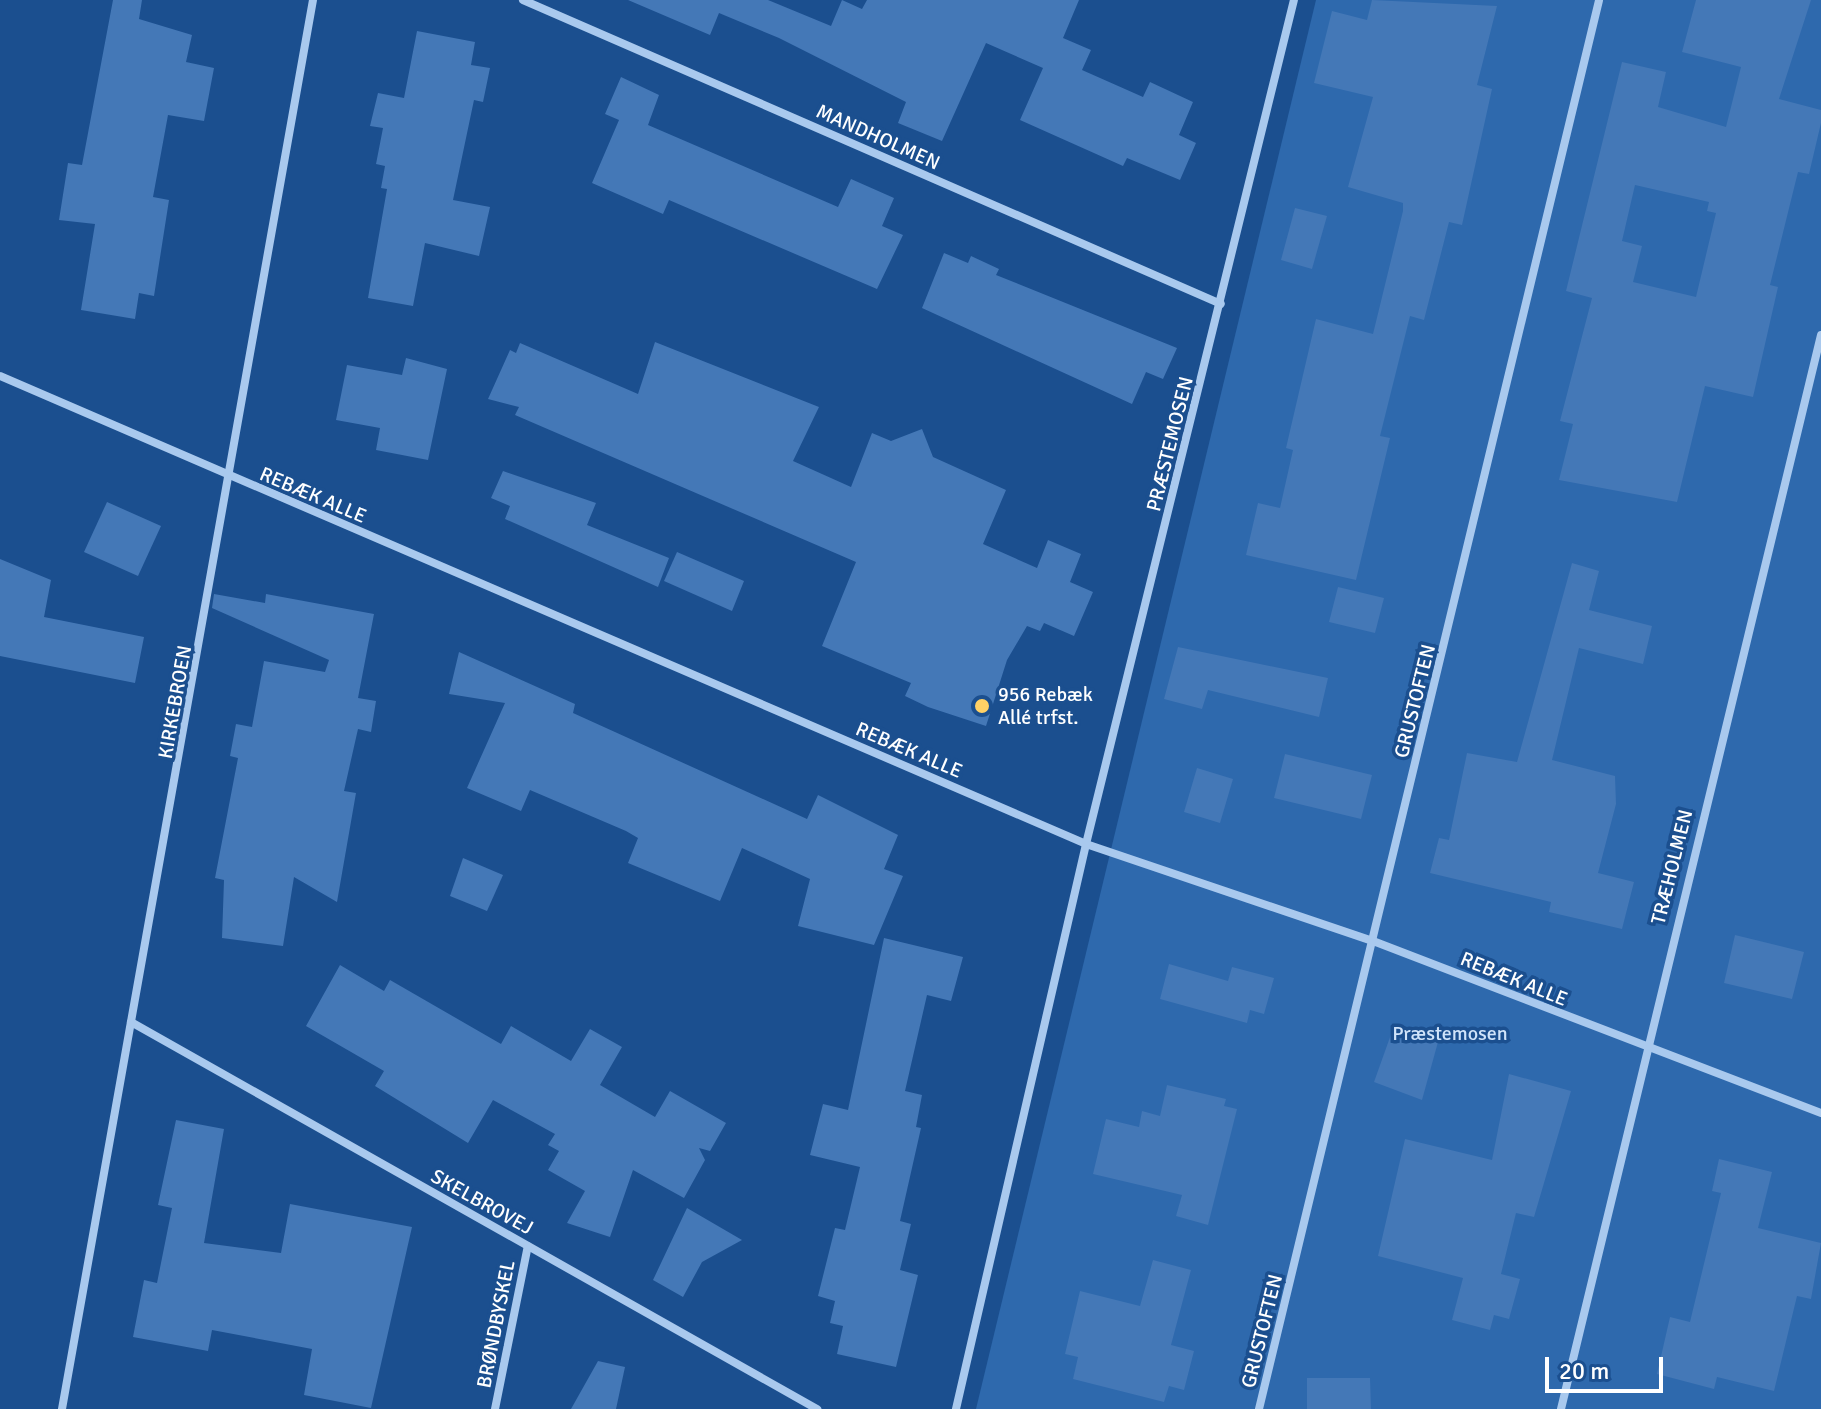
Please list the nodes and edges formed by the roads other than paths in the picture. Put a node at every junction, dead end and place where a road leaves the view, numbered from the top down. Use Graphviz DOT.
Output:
graph roads {
  1 [pos="313,0"];
  2 [pos="523,0"];
  3 [pos="1294,0"];
  4 [pos="1599,0"];
  5 [pos="1221,304"];
  6 [pos="1821,335"];
  7 [pos="0,376"];
  8 [pos="232,478"];
  9 [pos="1086,844"];
  10 [pos="1373,941"];
  11 [pos="131,1022"];
  12 [pos="1644,1048"];
  13 [pos="1821,1113"];
  14 [pos="528,1246"];
  15 [pos="62,1409"];
  16 [pos="495,1409"];
  17 [pos="817,1409"];
  18 [pos="956,1409"];
  19 [pos="1259,1409"];
  20 [pos="1561,1409"];
  1 -- 8 [label="street, KIRKEBROEN"];
  2 -- 5 [label="street, MANDHOLMEN"];
  3 -- 5 [label="street, PRÆSTEMOSEN"];
  4 -- 10 [label="street, GRUSTOFTEN"];
  5 -- 9 [label="street, PRÆSTEMOSEN"];
  6 -- 12 [label="street, TRÆHOLMEN"];
  7 -- 8 [label="street, REBÆK ALLE"];
  8 -- 9 [label="street, REBÆK ALLE"];
  8 -- 11 [label="street, KIRKEBROEN"];
  9 -- 10 [label="street, REBÆK ALLE"];
  9 -- 18 [label="street, PRÆSTEMOSEN"];
  10 -- 12 [label="street, REBÆK ALLE"];
  10 -- 19 [label="street, GRUSTOFTEN"];
  11 -- 14 [label="street, SKELBROVEJ"];
  11 -- 15 [label="street, KIRKEBROEN"];
  12 -- 13 [label="street, REBÆK ALLE"];
  12 -- 20 [label="street, TRÆHOLMEN"];
  14 -- 16 [label="street, BRØNDBYSKEL"];
  14 -- 17 [label="street, SKELBROVEJ"];
}
